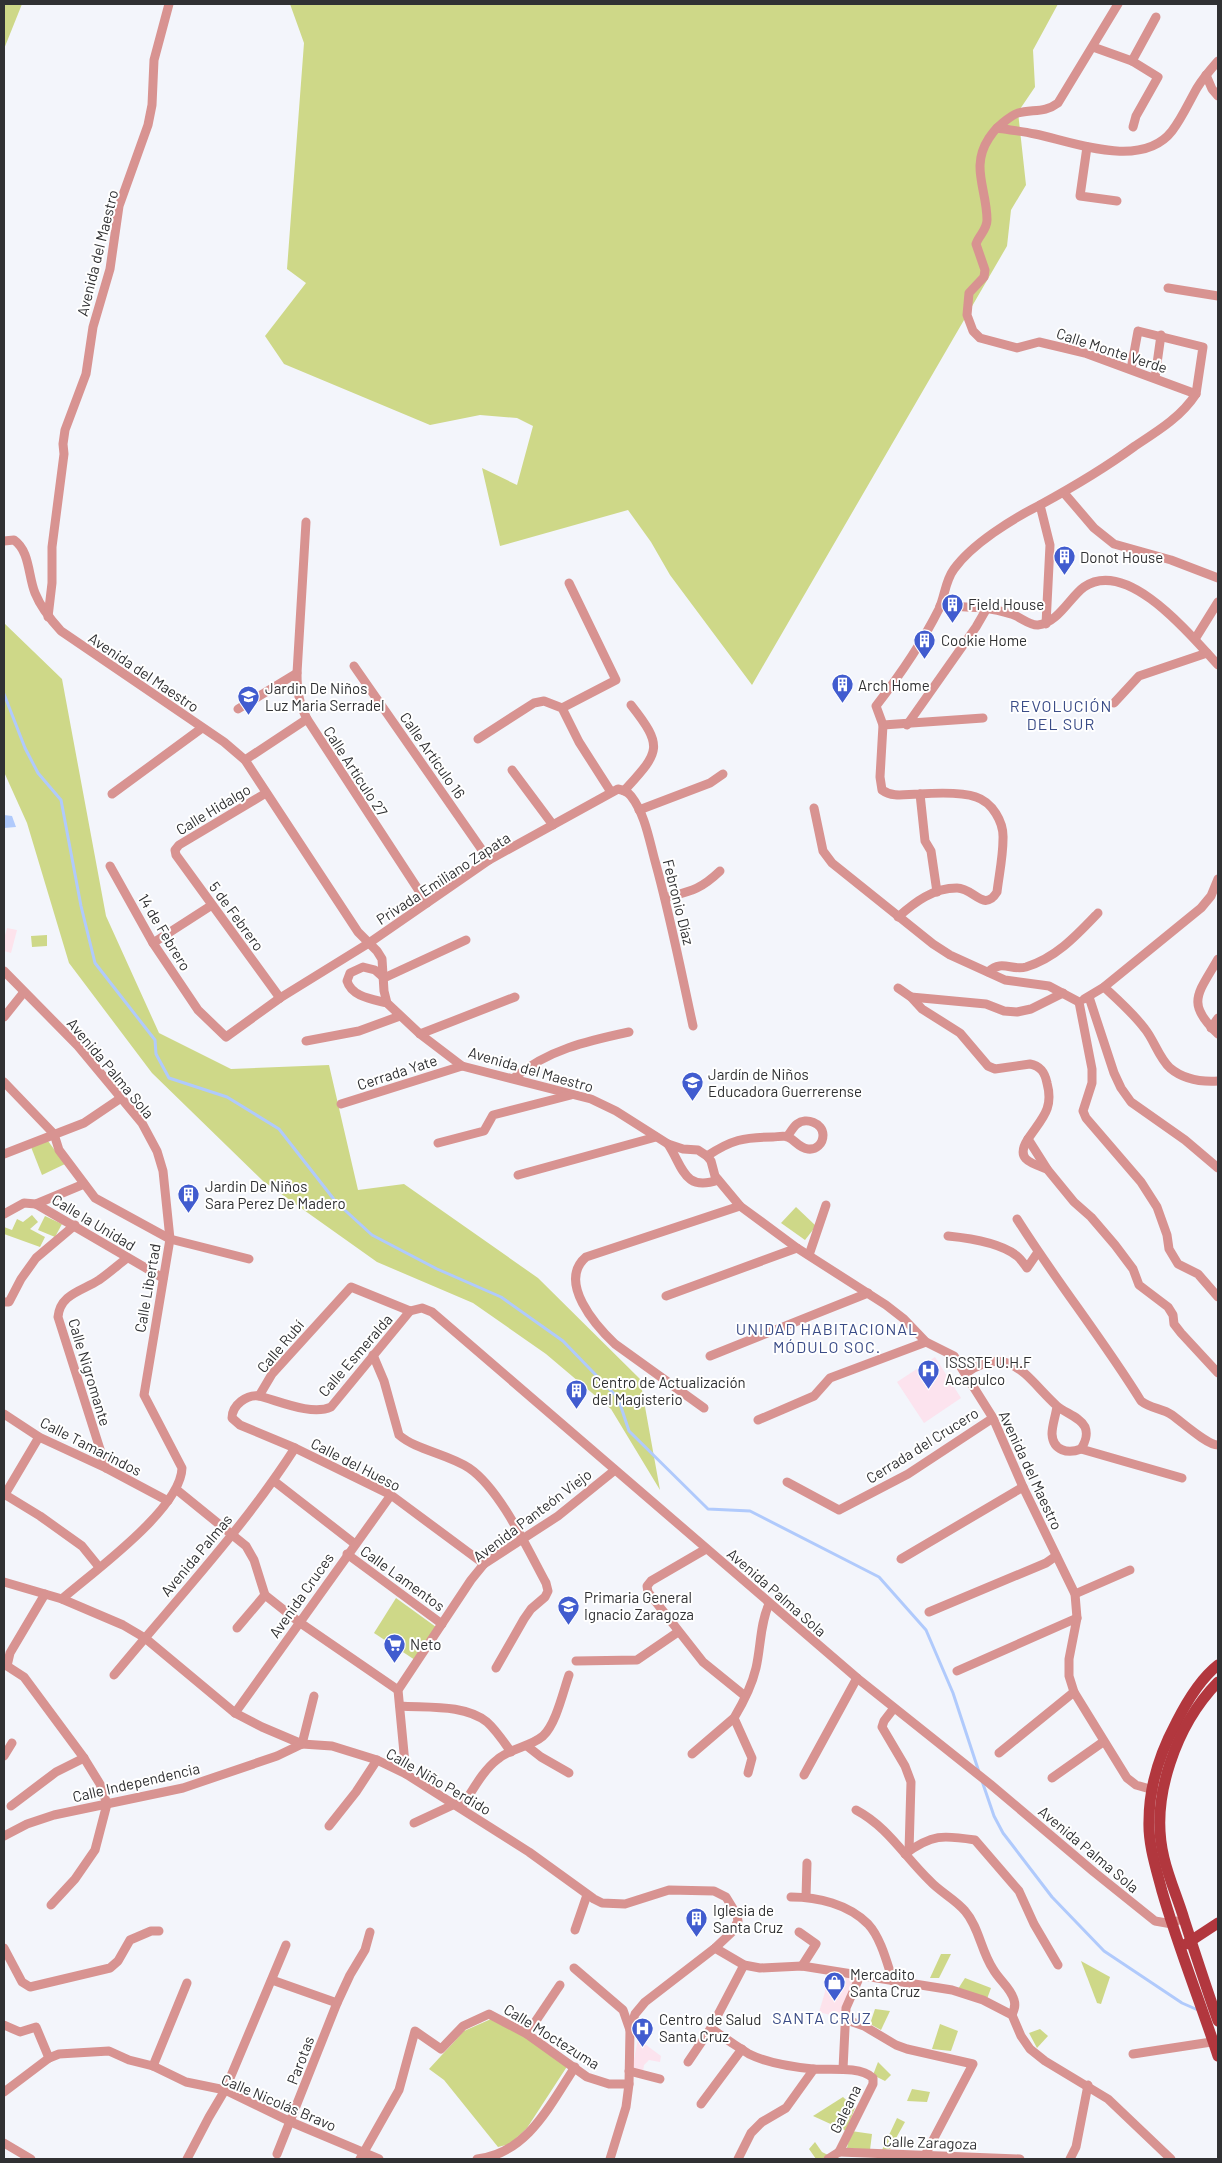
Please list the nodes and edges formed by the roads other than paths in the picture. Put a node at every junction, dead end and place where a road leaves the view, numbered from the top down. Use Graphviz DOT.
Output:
graph roads {
  1 [pos="169,4"];
  2 [pos="1118,4"];
  3 [pos="1156,17"];
  4 [pos="1093,47"];
  5 [pos="1218,60"];
  6 [pos="1132,61"];
  7 [pos="1206,74"];
  8 [pos="1218,96"];
  9 [pos="1133,126"];
  10 [pos="997,128"];
  11 [pos="1086,147"];
  12 [pos="1117,201"];
  13 [pos="1168,288"];
  14 [pos="1218,296"];
  15 [pos="1161,336"];
  16 [pos="1131,369"];
  17 [pos="1155,378"];
  18 [pos="1196,394"];
  19 [pos="1064,492"];
  20 [pos="1040,505"];
  21 [pos="306,522"];
  22 [pos="4,541"];
  23 [pos="1218,578"];
  24 [pos="569,583"];
  25 [pos="1218,602"];
  26 [pos="940,606"];
  27 [pos="987,608"];
  28 [pos="48,618"];
  29 [pos="1046,624"];
  30 [pos="1195,639"];
  31 [pos="1207,653"];
  32 [pos="1218,665"];
  33 [pos="354,666"];
  34 [pos="297,673"];
  35 [pos="1114,703"];
  36 [pos="631,705"];
  37 [pos="562,708"];
  38 [pos="238,709"];
  39 [pos="984,718"];
  40 [pos="307,719"];
  41 [pos="882,725"];
  42 [pos="907,725"];
  43 [pos="202,728"];
  44 [pos="478,739"];
  45 [pos="245,760"];
  46 [pos="512,770"];
  47 [pos="723,774"];
  48 [pos="624,791"];
  49 [pos="611,792"];
  50 [pos="112,794"];
  51 [pos="266,794"];
  52 [pos="920,794"];
  53 [pos="814,808"];
  54 [pos="639,810"];
  55 [pos="553,825"];
  56 [pos="176,850"];
  57 [pos="489,860"];
  58 [pos="110,866"];
  59 [pos="720,871"];
  60 [pos="1218,879"];
  61 [pos="937,892"];
  62 [pos="665,898"];
  63 [pos="427,903"];
  64 [pos="212,905"];
  65 [pos="1098,913"];
  66 [pos="898,917"];
  67 [pos="466,940"];
  68 [pos="153,943"];
  69 [pos="369,943"];
  70 [pos="1218,959"];
  71 [pos="4,971"];
  72 [pos="988,972"];
  73 [pos="384,978"];
  74 [pos="1104,986"];
  75 [pos="898,988"];
  76 [pos="24,992"];
  77 [pos="1063,993"];
  78 [pos="515,997"];
  79 [pos="911,997"];
  80 [pos="1088,997"];
  81 [pos="280,998"];
  82 [pos="1079,1002"];
  83 [pos="387,1003"];
  84 [pos="198,1010"];
  85 [pos="400,1016"];
  86 [pos="4,1017"];
  87 [pos="1218,1018"];
  88 [pos="693,1026"];
  89 [pos="1215,1031"];
  90 [pos="629,1032"];
  91 [pos="420,1034"];
  92 [pos="306,1041"];
  93 [pos="462,1066"];
  94 [pos="514,1078"];
  95 [pos="1218,1081"];
  96 [pos="4,1082"];
  97 [pos="574,1094"];
  98 [pos="122,1098"];
  99 [pos="341,1104"];
  100 [pos="54,1134"];
  101 [pos="656,1137"];
  102 [pos="788,1137"];
  103 [pos="438,1143"];
  104 [pos="668,1144"];
  105 [pos="4,1154"];
  106 [pos="708,1156"];
  107 [pos="1218,1168"];
  108 [pos="518,1175"];
  109 [pos="718,1180"];
  110 [pos="84,1184"];
  111 [pos="36,1204"];
  112 [pos="826,1205"];
  113 [pos="740,1206"];
  114 [pos="4,1214"];
  115 [pos="1018,1219"];
  116 [pos="75,1225"];
  117 [pos="948,1236"];
  118 [pos="170,1240"];
  119 [pos="797,1248"];
  120 [pos="1038,1252"];
  121 [pos="809,1255"];
  122 [pos="127,1258"];
  123 [pos="249,1259"];
  124 [pos="163,1278"];
  125 [pos="351,1287"];
  126 [pos="868,1293"];
  127 [pos="666,1296"];
  128 [pos="1218,1298"];
  129 [pos="4,1302"];
  130 [pos="410,1311"];
  131 [pos="926,1342"];
  132 [pos="373,1355"];
  133 [pos="710,1356"];
  134 [pos="1218,1361"];
  135 [pos="1208,1362"];
  136 [pos="966,1373"];
  137 [pos="1218,1373"];
  138 [pos="259,1396"];
  139 [pos="1058,1406"];
  140 [pos="704,1408"];
  141 [pos="4,1414"];
  142 [pos="232,1418"];
  143 [pos="992,1418"];
  144 [pos="758,1420"];
  145 [pos="39,1437"];
  146 [pos="1218,1445"];
  147 [pos="295,1448"];
  148 [pos="1081,1449"];
  149 [pos="106,1468"];
  150 [pos="615,1470"];
  151 [pos="1182,1478"];
  152 [pos="274,1481"];
  153 [pos="788,1482"];
  154 [pos="1023,1487"];
  155 [pos="177,1490"];
  156 [pos="4,1495"];
  157 [pos="391,1495"];
  158 [pos="168,1501"];
  159 [pos="230,1535"];
  160 [pos="522,1539"];
  161 [pos="354,1544"];
  162 [pos="706,1549"];
  163 [pos="347,1554"];
  164 [pos="1056,1556"];
  165 [pos="901,1559"];
  166 [pos="484,1564"];
  167 [pos="98,1567"];
  168 [pos="1130,1570"];
  169 [pos="4,1582"];
  170 [pos="45,1594"];
  171 [pos="1075,1594"];
  172 [pos="265,1596"];
  173 [pos="62,1599"];
  174 [pos="769,1604"];
  175 [pos="929,1612"];
  176 [pos="1077,1618"];
  177 [pos="299,1622"];
  178 [pos="442,1624"];
  179 [pos="237,1628"];
  180 [pos="678,1632"];
  181 [pos="145,1638"];
  182 [pos="576,1661"];
  183 [pos="1218,1665"];
  184 [pos="496,1668"];
  185 [pos="957,1671"];
  186 [pos="114,1675"];
  187 [pos="569,1675"];
  188 [pos="857,1678"];
  189 [pos="1218,1682"];
  190 [pos="398,1690"];
  191 [pos="1074,1692"];
  192 [pos="314,1696"];
  193 [pos="745,1696"];
  194 [pos="400,1706"];
  195 [pos="894,1708"];
  196 [pos="235,1712"];
  197 [pos="734,1718"];
  198 [pos="1103,1742"];
  199 [pos="12,1743"];
  200 [pos="302,1744"];
  201 [pos="527,1746"];
  202 [pos="511,1752"];
  203 [pos="999,1753"];
  204 [pos="692,1754"];
  205 [pos="4,1756"];
  206 [pos="84,1758"];
  207 [pos="377,1760"];
  208 [pos="569,1773"];
  209 [pos="748,1773"];
  210 [pos="406,1774"];
  211 [pos="804,1775"];
  212 [pos="1052,1778"];
  213 [pos="1151,1790"];
  214 [pos="1164,1792"];
  215 [pos="107,1804"];
  216 [pos="11,1806"];
  217 [pos="458,1806"];
  218 [pos="856,1810"];
  219 [pos="414,1823"];
  220 [pos="329,1826"];
  221 [pos="4,1836"];
  222 [pos="907,1853"];
  223 [pos="807,1863"];
  224 [pos="587,1895"];
  225 [pos="791,1897"];
  226 [pos="806,1897"];
  227 [pos="51,1905"];
  228 [pos="1184,1918"];
  229 [pos="1218,1923"];
  230 [pos="1172,1924"];
  231 [pos="575,1930"];
  232 [pos="159,1931"];
  233 [pos="370,1932"];
  234 [pos="799,1932"];
  235 [pos="1191,1941"];
  236 [pos="286,1945"];
  237 [pos="1180,1947"];
  238 [pos="4,1948"];
  239 [pos="715,1948"];
  240 [pos="744,1965"];
  241 [pos="1058,1965"];
  242 [pos="802,1966"];
  243 [pos="574,1968"];
  244 [pos="860,1976"];
  245 [pos="272,1980"];
  246 [pos="893,1981"];
  247 [pos="187,1982"];
  248 [pos="560,1984"];
  249 [pos="1201,1991"];
  250 [pos="337,2003"];
  251 [pos="1012,2015"];
  252 [pos="844,2019"];
  253 [pos="1218,2021"];
  254 [pos="4,2025"];
  255 [pos="711,2028"];
  256 [pos="630,2030"];
  257 [pos="527,2034"];
  258 [pos="1214,2039"];
  259 [pos="742,2049"];
  260 [pos="1133,2054"];
  261 [pos="1218,2056"];
  262 [pos="49,2058"];
  263 [pos="688,2062"];
  264 [pos="153,2066"];
  265 [pos="575,2067"];
  266 [pos="842,2068"];
  267 [pos="814,2069"];
  268 [pos="629,2071"];
  269 [pos="660,2079"];
  270 [pos="630,2084"];
  271 [pos="1088,2085"];
  272 [pos="225,2090"];
  273 [pos="4,2092"];
  274 [pos="701,2104"];
  275 [pos="291,2122"];
  276 [pos="4,2143"];
  277 [pos="839,2152"];
  278 [pos="277,2154"];
  279 [pos="362,2156"];
  280 [pos="924,2157"];
  281 [pos="31,2159"];
  282 [pos="187,2159"];
  283 [pos="379,2159"];
  284 [pos="476,2159"];
  285 [pos="610,2159"];
  286 [pos="738,2159"];
  287 [pos="828,2159"];
  288 [pos="1020,2159"];
  289 [pos="1070,2159"];
  290 [pos="1171,2159"];
  1 -- 28 [label="street, Avenida del Maestro"];
  2 -- 4 [label="street"];
  3 -- 6 [label="street"];
  4 -- 6 [label="street"];
  4 -- 10 [label="street"];
  5 -- 7 [label="street"];
  6 -- 9 [label="street"];
  7 -- 8 [label="street"];
  7 -- 11 [label="street"];
  10 -- 11 [label="street"];
  10 -- 16 [label="street, Calle Monte Verde"];
  11 -- 12 [label="street"];
  13 -- 14 [label="street"];
  15 -- 16 [label="street"];
  15 -- 17 [label="street"];
  15 -- 18 [label="street"];
  16 -- 17 [label="street, Calle Monte Verde"];
  17 -- 18 [label="street, Calle Monte Verde"];
  18 -- 19 [label="street"];
  19 -- 20 [label="street"];
  19 -- 23 [label="street"];
  20 -- 26 [label="street"];
  20 -- 29 [label="street"];
  21 -- 34 [label="street, Calle Artículo 27"];
  22 -- 28 [label="street"];
  24 -- 37 [label="street"];
  25 -- 30 [label="street"];
  26 -- 27 [label="street"];
  26 -- 41 [label="street"];
  27 -- 29 [label="street"];
  27 -- 42 [label="street"];
  28 -- 43 [label="street, Avenida del Maestro"];
  29 -- 30 [label="street"];
  30 -- 31 [label="street"];
  31 -- 32 [label="street"];
  31 -- 35 [label="street"];
  33 -- 57 [label="street, Calle Artículo 16"];
  34 -- 38 [label="street"];
  34 -- 40 [label="street, Calle Artículo 27"];
  36 -- 48 [label="street"];
  37 -- 44 [label="street"];
  37 -- 49 [label="street"];
  39 -- 42 [label="street"];
  40 -- 45 [label="street"];
  40 -- 63 [label="street, Calle Artículo 27"];
  41 -- 42 [label="street"];
  41 -- 52 [label="street"];
  43 -- 45 [label="street, Avenida del Maestro"];
  43 -- 50 [label="street"];
  45 -- 51 [label="street, Avenida del Maestro"];
  46 -- 55 [label="street"];
  47 -- 54 [label="street"];
  48 -- 49 [label="street, Privada Emiliano Zapata"];
  48 -- 54 [label="street, Febronio Díaz"];
  49 -- 55 [label="street, Privada Emiliano Zapata"];
  51 -- 56 [label="street, Calle Hidalgo"];
  51 -- 69 [label="street, Avenida del Maestro"];
  52 -- 61 [label="street"];
  52 -- 61 [label="street"];
  53 -- 66 [label="street"];
  54 -- 62 [label="street, Febronio Díaz"];
  55 -- 57 [label="street, Privada Emiliano Zapata"];
  56 -- 64 [label="street, 5 de Febrero"];
  57 -- 63 [label="street, Privada Emiliano Zapata"];
  58 -- 68 [label="street, 14 de Febrero"];
  59 -- 62 [label="street"];
  60 -- 74 [label="street"];
  61 -- 66 [label="street"];
  62 -- 88 [label="street, Febronio Díaz"];
  63 -- 69 [label="street, Privada Emiliano Zapata"];
  64 -- 68 [label="street"];
  64 -- 81 [label="street, 5 de Febrero"];
  65 -- 72 [label="street"];
  66 -- 72 [label="street"];
  67 -- 73 [label="street"];
  68 -- 84 [label="street, 14 de Febrero"];
  69 -- 73 [label="street, Avenida del Maestro"];
  69 -- 81 [label="street, Privada Emiliano Zapata"];
  70 -- 89 [label="street"];
  71 -- 76 [label="street, Avenida Palma Sola"];
  72 -- 77 [label="street"];
  73 -- 83 [label="street, Avenida del Maestro"];
  73 -- 83 [label="street"];
  74 -- 80 [label="street"];
  74 -- 95 [label="street"];
  75 -- 79 [label="street"];
  76 -- 86 [label="street"];
  76 -- 98 [label="street, Avenida Palma Sola"];
  77 -- 79 [label="street"];
  77 -- 82 [label="street"];
  78 -- 91 [label="street"];
  79 -- 135 [label="street"];
  80 -- 82 [label="street"];
  80 -- 107 [label="street"];
  81 -- 84 [label="street, Privada Emiliano Zapata"];
  82 -- 128 [label="street"];
  83 -- 85 [label="street, Avenida del Maestro"];
  85 -- 91 [label="street, Avenida del Maestro"];
  85 -- 92 [label="street"];
  87 -- 89 [label="street"];
  90 -- 94 [label="street"];
  91 -- 93 [label="street, Avenida del Maestro"];
  93 -- 94 [label="street, Avenida del Maestro"];
  93 -- 99 [label="street, Cerrada Yate"];
  94 -- 97 [label="street, Avenida del Maestro"];
  96 -- 100 [label="street, Calle Libertad"];
  97 -- 101 [label="street, Avenida del Maestro"];
  97 -- 103 [label="street"];
  98 -- 100 [label="street"];
  98 -- 118 [label="street, Avenida Palma Sola"];
  100 -- 105 [label="street"];
  100 -- 110 [label="street, Calle Libertad"];
  101 -- 104 [label="street, Avenida del Maestro"];
  101 -- 108 [label="street"];
  102 -- 106 [label="street"];
  104 -- 106 [label="street, Avenida del Maestro"];
  104 -- 109 [label="street, Avenida del Maestro"];
  106 -- 109 [label="street, Avenida del Maestro"];
  109 -- 113 [label="street, Avenida del Maestro"];
  110 -- 111 [label="street, Calle la Unidad"];
  110 -- 118 [label="street, Calle Libertad"];
  111 -- 114 [label="street, Calle la Unidad"];
  111 -- 116 [label="street, Calle la Unidad"];
  112 -- 121 [label="street"];
  113 -- 119 [label="street, Avenida del Maestro"];
  113 -- 140 [label="street"];
  115 -- 120 [label="street"];
  116 -- 122 [label="street, Calle la Unidad"];
  116 -- 129 [label="street"];
  117 -- 120 [label="street"];
  118 -- 123 [label="street"];
  118 -- 124 [label="street, Calle Libertad"];
  119 -- 121 [label="street, Avenida del Maestro"];
  119 -- 127 [label="street"];
  120 -- 146 [label="street"];
  121 -- 126 [label="street, Avenida del Maestro"];
  122 -- 124 [label="street, Calle la Unidad"];
  122 -- 149 [label="street, Calle Nigromante"];
  124 -- 155 [label="street, Calle Libertad"];
  125 -- 130 [label="street, Avenida Palma Sola"];
  125 -- 138 [label="street, Calle Rubí"];
  126 -- 131 [label="street, Avenida del Maestro"];
  126 -- 133 [label="street"];
  130 -- 132 [label="street, Calle Esmeralda"];
  130 -- 150 [label="street, Avenida Palma Sola"];
  131 -- 136 [label="street, Avenida del Maestro"];
  131 -- 144 [label="street"];
  132 -- 138 [label="street, Calle Esmeralda"];
  132 -- 160 [label="street"];
  134 -- 135 [label="street"];
  135 -- 137 [label="street"];
  136 -- 139 [label="street"];
  136 -- 143 [label="street, Avenida del Maestro"];
  138 -- 142 [label="street, Calle Rubí"];
  139 -- 148 [label="street"];
  139 -- 148 [label="street"];
  141 -- 145 [label="street, Calle Tamarindos"];
  142 -- 147 [label="street, Calle del Hueso"];
  143 -- 153 [label="street, Cerrada del Crucero"];
  143 -- 154 [label="street, Avenida del Maestro"];
  145 -- 149 [label="street, Calle Tamarindos"];
  145 -- 156 [label="street"];
  147 -- 152 [label="street, Avenida Palmas"];
  147 -- 157 [label="street, Calle del Hueso"];
  148 -- 151 [label="street"];
  149 -- 158 [label="street, Calle Tamarindos"];
  150 -- 160 [label="street, Avenida Panteón Viejo"];
  150 -- 162 [label="street, Avenida Palma Sola"];
  152 -- 159 [label="street, Avenida Palmas"];
  152 -- 161 [label="street, Calle Lamentos"];
  154 -- 164 [label="street, Avenida del Maestro"];
  154 -- 165 [label="street"];
  155 -- 158 [label="street"];
  155 -- 159 [label="street"];
  156 -- 167 [label="street"];
  157 -- 161 [label="street, Avenida Cruces"];
  157 -- 166 [label="street, Calle del Hueso"];
  158 -- 167 [label="street"];
  159 -- 172 [label="street"];
  159 -- 181 [label="street, Avenida Palmas"];
  160 -- 166 [label="street, Avenida Panteón Viejo"];
  160 -- 184 [label="street"];
  161 -- 163 [label="street, Avenida Cruces"];
  162 -- 174 [label="street, Avenida Palma Sola"];
  162 -- 180 [label="street"];
  163 -- 177 [label="street, Avenida Cruces"];
  163 -- 178 [label="street, Calle Lamentos"];
  164 -- 171 [label="street, Avenida del Maestro"];
  164 -- 175 [label="street"];
  166 -- 178 [label="street, Avenida Panteón Viejo"];
  167 -- 173 [label="street"];
  168 -- 171 [label="street"];
  169 -- 170 [label="street, Calle Niño Perdido"];
  170 -- 173 [label="street, Calle Niño Perdido"];
  170 -- 206 [label="street"];
  171 -- 176 [label="street, Avenida del Maestro"];
  172 -- 177 [label="street"];
  172 -- 179 [label="street"];
  173 -- 181 [label="street, Calle Niño Perdido"];
  174 -- 188 [label="street, Avenida Palma Sola"];
  174 -- 193 [label="street"];
  176 -- 185 [label="street"];
  176 -- 191 [label="street, Avenida del Maestro"];
  177 -- 190 [label="street"];
  177 -- 196 [label="street, Avenida Cruces"];
  178 -- 190 [label="street, Avenida Panteón Viejo"];
  180 -- 182 [label="street"];
  180 -- 193 [label="street"];
  181 -- 186 [label="street, Avenida Palmas"];
  181 -- 196 [label="street, Calle Niño Perdido"];
  183 -- 213 [label="main road"];
  187 -- 201 [label="street"];
  188 -- 195 [label="street, Avenida Palma Sola"];
  188 -- 211 [label="street"];
  189 -- 214 [label="main road"];
  190 -- 194 [label="street"];
  191 -- 198 [label="street, Avenida del Maestro"];
  191 -- 203 [label="street"];
  192 -- 200 [label="street"];
  193 -- 197 [label="street"];
  194 -- 202 [label="street"];
  194 -- 210 [label="street"];
  195 -- 222 [label="street"];
  195 -- 230 [label="street, Avenida Palma Sola"];
  196 -- 200 [label="street, Calle Niño Perdido"];
  197 -- 204 [label="street"];
  197 -- 209 [label="street"];
  198 -- 212 [label="street"];
  198 -- 213 [label="street, Avenida del Maestro"];
  199 -- 205 [label="street"];
  200 -- 207 [label="street, Calle Niño Perdido"];
  200 -- 215 [label="street, Calle Independencia"];
  201 -- 202 [label="street"];
  201 -- 208 [label="street"];
  202 -- 217 [label="street"];
  206 -- 215 [label="street"];
  206 -- 216 [label="street"];
  207 -- 210 [label="street, Calle Niño Perdido"];
  207 -- 220 [label="street"];
  210 -- 217 [label="street, Calle Niño Perdido"];
  213 -- 214 [label="street, Avenida del Maestro"];
  213 -- 230 [label="main road"];
  214 -- 228 [label="main road"];
  215 -- 221 [label="street, Calle Independencia"];
  215 -- 227 [label="street"];
  217 -- 219 [label="street"];
  217 -- 224 [label="street, Calle Niño Perdido"];
  218 -- 222 [label="street"];
  222 -- 241 [label="street"];
  222 -- 251 [label="street"];
  223 -- 226 [label="street"];
  224 -- 231 [label="street"];
  224 -- 239 [label="street, Calle Niño Perdido"];
  225 -- 226 [label="street"];
  226 -- 246 [label="street"];
  228 -- 230 [label="street"];
  228 -- 235 [label="main road"];
  229 -- 235 [label="main road"];
  230 -- 237 [label="main road"];
  232 -- 238 [label="street"];
  233 -- 250 [label="street, Parotas"];
  234 -- 242 [label="street"];
  235 -- 237 [label="main road"];
  235 -- 249 [label="main road"];
  236 -- 245 [label="street"];
  237 -- 249 [label="main road"];
  239 -- 240 [label="street"];
  239 -- 256 [label="street"];
  240 -- 242 [label="street"];
  240 -- 255 [label="street"];
  242 -- 244 [label="street"];
  243 -- 256 [label="street"];
  244 -- 246 [label="street"];
  244 -- 252 [label="street"];
  245 -- 250 [label="street"];
  245 -- 272 [label="street"];
  246 -- 251 [label="street"];
  247 -- 264 [label="street"];
  248 -- 257 [label="street"];
  249 -- 253 [label="main road"];
  249 -- 258 [label="main road"];
  250 -- 275 [label="street, Parotas"];
  251 -- 271 [label="street"];
  252 -- 266 [label="street"];
  252 -- 280 [label="street"];
  254 -- 262 [label="street"];
  255 -- 259 [label="street"];
  255 -- 263 [label="street"];
  256 -- 268 [label="street"];
  257 -- 265 [label="street, Calle Moctezuma"];
  257 -- 279 [label="street, Calle Moctezuma"];
  258 -- 260 [label="street"];
  258 -- 261 [label="main road"];
  259 -- 267 [label="street"];
  259 -- 274 [label="street"];
  262 -- 264 [label="street, Calle Nicolás Bravo"];
  262 -- 273 [label="street, Calle Nicolás Bravo"];
  264 -- 272 [label="street, Calle Nicolás Bravo"];
  265 -- 270 [label="street, Calle Moctezuma"];
  265 -- 284 [label="street"];
  266 -- 267 [label="street"];
  266 -- 277 [label="street, Galeana"];
  267 -- 286 [label="street"];
  268 -- 269 [label="street"];
  268 -- 270 [label="street"];
  270 -- 285 [label="street"];
  271 -- 289 [label="street"];
  271 -- 290 [label="street"];
  272 -- 275 [label="street, Calle Nicolás Bravo"];
  272 -- 282 [label="street"];
  275 -- 278 [label="street, Parotas"];
  275 -- 279 [label="street, Calle Nicolás Bravo"];
  276 -- 281 [label="street"];
  277 -- 280 [label="street, Calle Zaragoza"];
  277 -- 287 [label="street"];
  279 -- 283 [label="street, Calle Nicolás Bravo"];
  280 -- 288 [label="street, Calle Zaragoza"];
}
